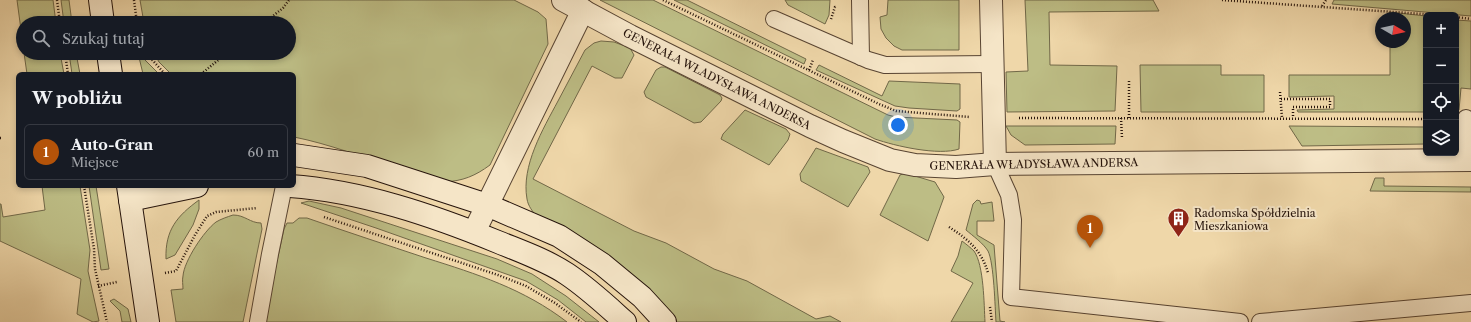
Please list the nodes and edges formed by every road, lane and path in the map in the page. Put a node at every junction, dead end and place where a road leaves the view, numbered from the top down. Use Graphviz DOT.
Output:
graph roads {
  1 [pos="57,0"];
  2 [pos="100,0"];
  3 [pos="134,0"];
  4 [pos="289,0"];
  5 [pos="563,0"];
  6 [pos="664,0"];
  7 [pos="860,0"];
  8 [pos="991,0"];
  9 [pos="1222,0"];
  10 [pos="1326,0"];
  11 [pos="1246,1"];
  12 [pos="1322,6"];
  13 [pos="583,10"];
  14 [pos="1423,14"];
  15 [pos="59,16"];
  16 [pos="102,16"];
  17 [pos="136,16"];
  18 [pos="273,16"];
  19 [pos="1459,17"];
  20 [pos="774,19"];
  21 [pos="1471,19"];
  22 [pos="861,57"];
  23 [pos="66,60"];
  24 [pos="109,60"];
  25 [pos="152,60"];
  26 [pos="218,60"];
  27 [pos="992,64"];
  28 [pos="68,72"];
  29 [pos="111,72"];
  30 [pos="163,72"];
  31 [pos="203,72"];
  32 [pos="1129,81"];
  33 [pos="1280,92"];
  34 [pos="1281,99"];
  35 [pos="995,118"];
  36 [pos="1129,118"];
  37 [pos="1282,118"];
  38 [pos="1293,118"];
  39 [pos="1466,118"];
  40 [pos="1423,119"];
  41 [pos="296,155"];
  42 [pos="1469,160"];
  43 [pos="995,164"];
  44 [pos="296,187"];
  45 [pos="84,188"];
  46 [pos="178,188"];
  47 [pos="284,188"];
  48 [pos="129,193"];
  49 [pos="487,206"];
  50 [pos="279,208"];
  51 [pos="323,217"];
  52 [pos="949,227"];
  53 [pos="474,232"];
  54 [pos="176,271"];
  55 [pos="988,275"];
  56 [pos="1471,303"];
  57 [pos="990,306"];
  58 [pos="107,322"];
  59 [pos="148,322"];
  60 [pos="258,322"];
  61 [pos="581,322"];
  62 [pos="625,322"];
  63 [pos="665,322"];
  64 [pos="992,322"];
  65 [pos="1240,322"];
  66 [pos="1260,322"];
  1 -- 15 [label="path"];
  2 -- 16 [label="street"];
  3 -- 17 [label="path"];
  4 -- 18 [label="path"];
  5 -- 13 [label="street, GENERAŁA WŁADYSŁAWA ANDERSA"];
  6 -- 35 [label="path"];
  7 -- 22 [label="lane"];
  8 -- 27 [label="street"];
  9 -- 11 [label="path"];
  10 -- 12 [label="path"];
  11 -- 12 [label="path"];
  12 -- 14 [label="path"];
  13 -- 43 [label="street, GENERAŁA WŁADYSŁAWA ANDERSA"];
  13 -- 49 [label="street"];
  19 -- 21 [label="path"];
  20 -- 22 [label="lane"];
  22 -- 27 [label="lane"];
  23 -- 28 [label="path"];
  24 -- 29 [label="street"];
  25 -- 30 [label="path"];
  26 -- 31 [label="path"];
  27 -- 35 [label="street"];
  32 -- 36 [label="path"];
  33 -- 34 [label="path"];
  34 -- 37 [label="path"];
  34 -- 38 [label="path"];
  35 -- 36 [label="path"];
  35 -- 43 [label="street"];
  36 -- 37 [label="path"];
  37 -- 38 [label="path"];
  38 -- 40 [label="path"];
  39 -- 42 [label="lane"];
  41 -- 49 [label="street"];
  42 -- 43 [label="street, GENERAŁA WŁADYSŁAWA ANDERSA"];
  43 -- 65 [label="lane"];
  44 -- 53 [label="street"];
  45 -- 58 [label="path"];
  46 -- 48 [label="street"];
  47 -- 50 [label="lane"];
  48 -- 59 [label="street"];
  49 -- 53 [label="street"];
  49 -- 63 [label="street"];
  50 -- 54 [label="path"];
  50 -- 60 [label="lane"];
  51 -- 61 [label="path"];
  52 -- 55 [label="path"];
  53 -- 62 [label="street"];
  56 -- 66 [label="lane"];
  57 -- 64 [label="path"];
}
